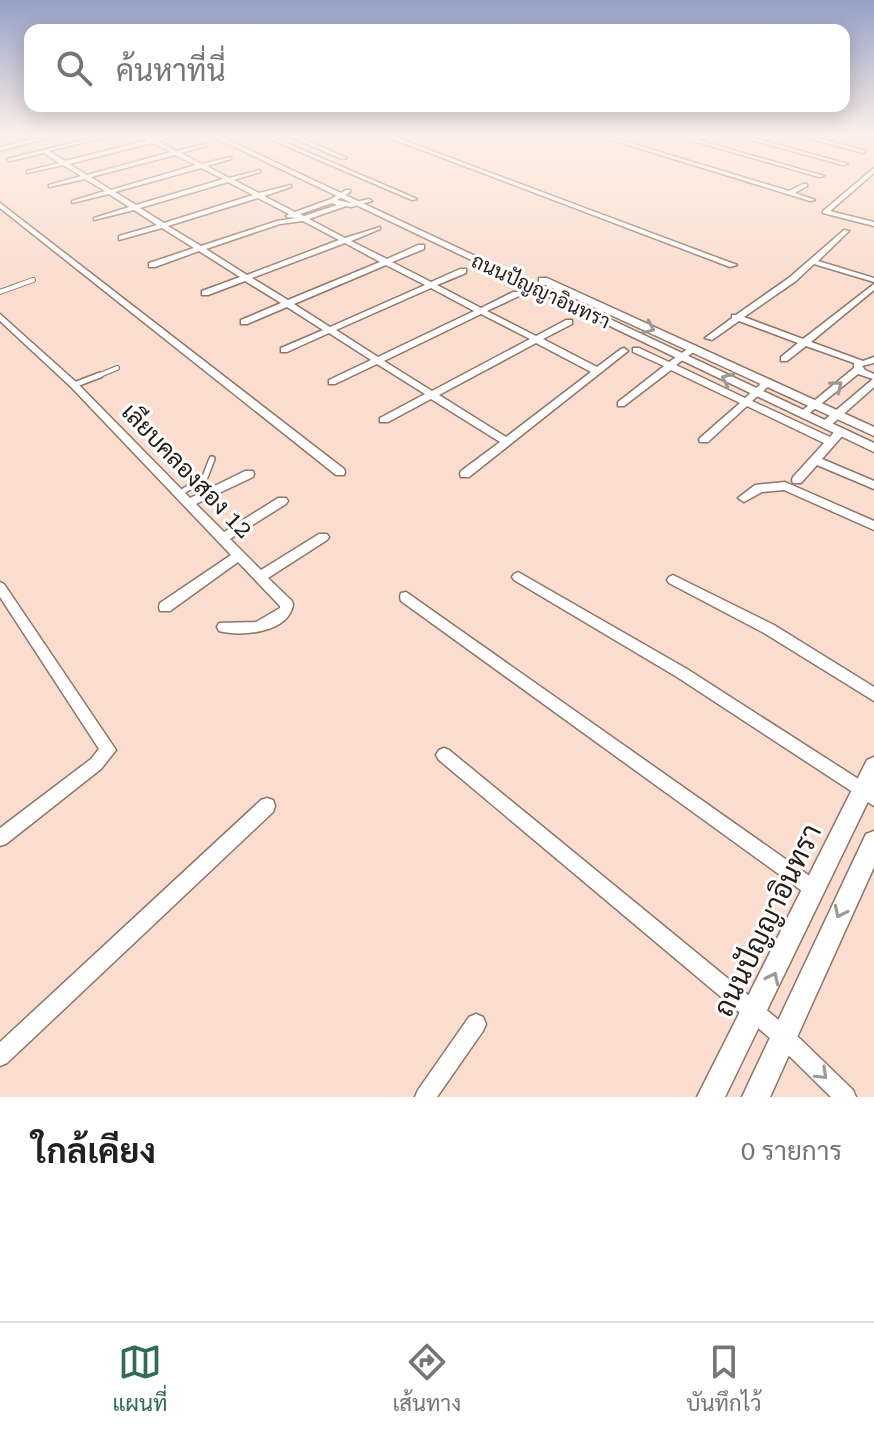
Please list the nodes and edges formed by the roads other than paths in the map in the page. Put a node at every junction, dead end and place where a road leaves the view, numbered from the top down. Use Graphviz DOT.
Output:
graph roads {
  1 [pos="58,184"];
  2 [pos="98,184"];
  3 [pos="138,184"];
  4 [pos="214,184"];
  5 [pos="236,184"];
  6 [pos="316,184"];
  7 [pos="319,184"];
  8 [pos="379,184"];
  9 [pos="517,184"];
  10 [pos="761,184"];
  11 [pos="857,184"];
  12 [pos="805,185"];
  13 [pos="51,186"];
  14 [pos="289,186"];
  15 [pos="110,192"];
  16 [pos="790,193"];
  17 [pos="258,195"];
  18 [pos="339,195"];
  19 [pos="414,199"];
  20 [pos="812,200"];
  21 [pos="74,202"];
  22 [pos="364,202"];
  23 [pos="0,205"];
  24 [pos="344,205"];
  25 [pos="136,208"];
  26 [pos="292,213"];
  27 [pos="96,219"];
  28 [pos="303,219"];
  29 [pos="279,222"];
  30 [pos="874,224"];
  31 [pos="163,225"];
  32 [pos="378,228"];
  33 [pos="846,231"];
  34 [pos="122,238"];
  35 [pos="345,240"];
  36 [pos="421,247"];
  37 [pos="202,249"];
  38 [pos="386,261"];
  39 [pos="814,262"];
  40 [pos="152,265"];
  41 [pos="733,265"];
  42 [pos="463,271"];
  43 [pos="249,277"];
  44 [pos="33,280"];
  45 [pos="874,280"];
  46 [pos="431,284"];
  47 [pos="874,286"];
  48 [pos="0,292"];
  49 [pos="205,293"];
  50 [pos="516,294"];
  51 [pos="290,303"];
  52 [pos="481,311"];
  53 [pos="0,316"];
  54 [pos="735,317"];
  55 [pos="244,322"];
  56 [pos="569,322"];
  57 [pos="329,329"];
  58 [pos="709,338"];
  59 [pos="534,339"];
  60 [pos="804,341"];
  61 [pos="693,348"];
  62 [pos="284,350"];
  63 [pos="680,357"];
  64 [pos="784,359"];
  65 [pos="379,360"];
  66 [pos="874,360"];
  67 [pos="859,365"];
  68 [pos="668,366"];
  69 [pos="117,368"];
  70 [pos="597,371"];
  71 [pos="874,380"];
  72 [pos="332,382"];
  73 [pos="768,382"];
  74 [pos="74,385"];
  75 [pos="755,392"];
  76 [pos="432,394"];
  77 [pos="743,402"];
  78 [pos="621,404"];
  79 [pos="816,404"];
  80 [pos="803,414"];
  81 [pos="838,414"];
  82 [pos="384,420"];
  83 [pos="825,425"];
  84 [pos="840,432"];
  85 [pos="874,432"];
  86 [pos="704,440"];
  87 [pos="507,442"];
  88 [pos="831,442"];
  89 [pos="874,448"];
  90 [pos="212,459"];
  91 [pos="815,460"];
  92 [pos="340,472"];
  93 [pos="249,474"];
  94 [pos="465,474"];
  95 [pos="797,480"];
  96 [pos="874,485"];
  97 [pos="179,494"];
  98 [pos="744,498"];
  99 [pos="282,501"];
  100 [pos="188,503"];
  101 [pos="874,526"];
  102 [pos="323,537"];
  103 [pos="223,538"];
  104 [pos="239,555"];
  105 [pos="260,577"];
  106 [pos="518,577"];
  107 [pos="673,580"];
  108 [pos="0,587"];
  109 [pos="406,597"];
  110 [pos="165,607"];
  111 [pos="224,627"];
  112 [pos="874,695"];
  113 [pos="444,755"];
  114 [pos="874,767"];
  115 [pos="868,795"];
  116 [pos="267,806"];
  117 [pos="0,838"];
  118 [pos="874,842"];
  119 [pos="815,890"];
  120 [pos="755,1015"];
  121 [pos="476,1024"];
  122 [pos="784,1037"];
  123 [pos="0,1056"];
  124 [pos="715,1095"];
  125 [pos="425,1097"];
  126 [pos="756,1097"];
  127 [pos="846,1097"];
  1 -- 13 [label="street"];
  2 -- 15 [label="street"];
  3 -- 15 [label="street"];
  4 -- 25 [label="street"];
  5 -- 17 [label="street"];
  6 -- 18 [label="street, ถนนปัญญาอินทรา"];
  7 -- 18 [label="street, ถนนปัญญาอินทรา"];
  8 -- 19 [label="street"];
  9 -- 41 [label="street"];
  10 -- 16 [label="street"];
  11 -- 30 [label="street"];
  12 -- 16 [label="street"];
  14 -- 17 [label="street"];
  15 -- 21 [label="street"];
  15 -- 25 [label="street"];
  16 -- 20 [label="street"];
  17 -- 26 [label="street"];
  17 -- 31 [label="street"];
  18 -- 22 [label="street, ถนนปัญญาอินทรา"];
  18 -- 24 [label="street"];
  18 -- 26 [label="street"];
  22 -- 24 [label="street"];
  22 -- 61 [label="street, ถนนปัญญาอินทรา, one-way"];
  22 -- 63 [label="street, ถนนปัญญาอินทรา"];
  23 -- 92 [label="street"];
  24 -- 28 [label="street"];
  25 -- 27 [label="street"];
  25 -- 31 [label="street"];
  26 -- 28 [label="street"];
  26 -- 29 [label="street"];
  28 -- 29 [label="street"];
  28 -- 35 [label="street"];
  29 -- 37 [label="street"];
  31 -- 34 [label="street"];
  31 -- 37 [label="street"];
  32 -- 35 [label="street"];
  33 -- 39 [label="street"];
  35 -- 38 [label="street"];
  35 -- 43 [label="street"];
  36 -- 38 [label="street"];
  37 -- 40 [label="street"];
  37 -- 43 [label="street"];
  38 -- 46 [label="street"];
  38 -- 51 [label="street"];
  39 -- 45 [label="street"];
  39 -- 54 [label="street"];
  42 -- 46 [label="street"];
  43 -- 49 [label="street"];
  43 -- 51 [label="street"];
  44 -- 48 [label="lane"];
  46 -- 52 [label="street"];
  46 -- 57 [label="street"];
  47 -- 60 [label="street"];
  50 -- 52 [label="street"];
  51 -- 55 [label="street"];
  51 -- 57 [label="street"];
  52 -- 59 [label="street"];
  52 -- 65 [label="street"];
  53 -- 74 [label="street, เลียบคลองสอง 12"];
  54 -- 58 [label="street"];
  54 -- 60 [label="street"];
  56 -- 59 [label="street"];
  57 -- 62 [label="street"];
  57 -- 65 [label="street"];
  59 -- 70 [label="street"];
  59 -- 76 [label="street"];
  60 -- 64 [label="street"];
  60 -- 67 [label="street"];
  61 -- 63 [label="street"];
  61 -- 73 [label="street, ถนนปัญญาอินทรา"];
  63 -- 68 [label="street"];
  75 -- 63 [label="street, ถนนปัญญาอินทรา, one-way"];
  65 -- 72 [label="street"];
  65 -- 76 [label="street"];
  66 -- 67 [label="street"];
  67 -- 71 [label="street"];
  79 -- 67 [label="street, one-way"];
  68 -- 70 [label="street"];
  68 -- 77 [label="street"];
  68 -- 78 [label="street"];
  69 -- 74 [label="lane"];
  70 -- 87 [label="street"];
  71 -- 81 [label="street"];
  73 -- 75 [label="street"];
  73 -- 79 [label="street, ถนนปัญญาอินทรา"];
  74 -- 97 [label="street, เลียบคลองสอง 12"];
  75 -- 77 [label="street"];
  75 -- 80 [label="street, ถนนปัญญาอินทรา"];
  76 -- 82 [label="street"];
  76 -- 87 [label="street"];
  77 -- 86 [label="street"];
  77 -- 88 [label="street"];
  79 -- 80 [label="street"];
  79 -- 81 [label="street, ถนนปัญญาอินทรา"];
  80 -- 83 [label="street, ถนนปัญญาอินทรา"];
  81 -- 83 [label="street"];
  81 -- 85 [label="street, ถนนปัญญาอินทรา"];
  83 -- 84 [label="street, ถนนปัญญาอินทรา"];
  84 -- 88 [label="street"];
  84 -- 89 [label="street, ถนนปัญญาอินทรา"];
  87 -- 94 [label="street"];
  88 -- 91 [label="street"];
  90 -- 97 [label="lane"];
  91 -- 95 [label="street"];
  91 -- 96 [label="street"];
  93 -- 100 [label="street"];
  97 -- 100 [label="street, เลียบคลองสอง 12"];
  98 -- 101 [label="street"];
  99 -- 103 [label="street"];
  100 -- 103 [label="street, เลียบคลองสอง 12"];
  102 -- 105 [label="street"];
  103 -- 104 [label="street, เลียบคลองสอง 12"];
  104 -- 105 [label="street, เลียบคลองสอง 12"];
  104 -- 110 [label="street"];
  105 -- 111 [label="street, เลียบคลองสอง 12"];
  106 -- 115 [label="street"];
  107 -- 112 [label="street"];
  108 -- 117 [label="street"];
  109 -- 119 [label="street"];
  113 -- 120 [label="street"];
  114 -- 115 [label="street, ถนนปัญญาอินทรา"];
  115 -- 119 [label="street, ถนนปัญญาอินทรา"];
  116 -- 123 [label="street"];
  118 -- 122 [label="street, one-way"];
  120 -- 119 [label="street, ถนนปัญญาอินทรา, one-way"];
  120 -- 122 [label="street"];
  120 -- 124 [label="street, ถนนปัญญาอินทรา"];
  121 -- 125 [label="street"];
  122 -- 126 [label="street"];
  122 -- 127 [label="street, one-way"];
}
